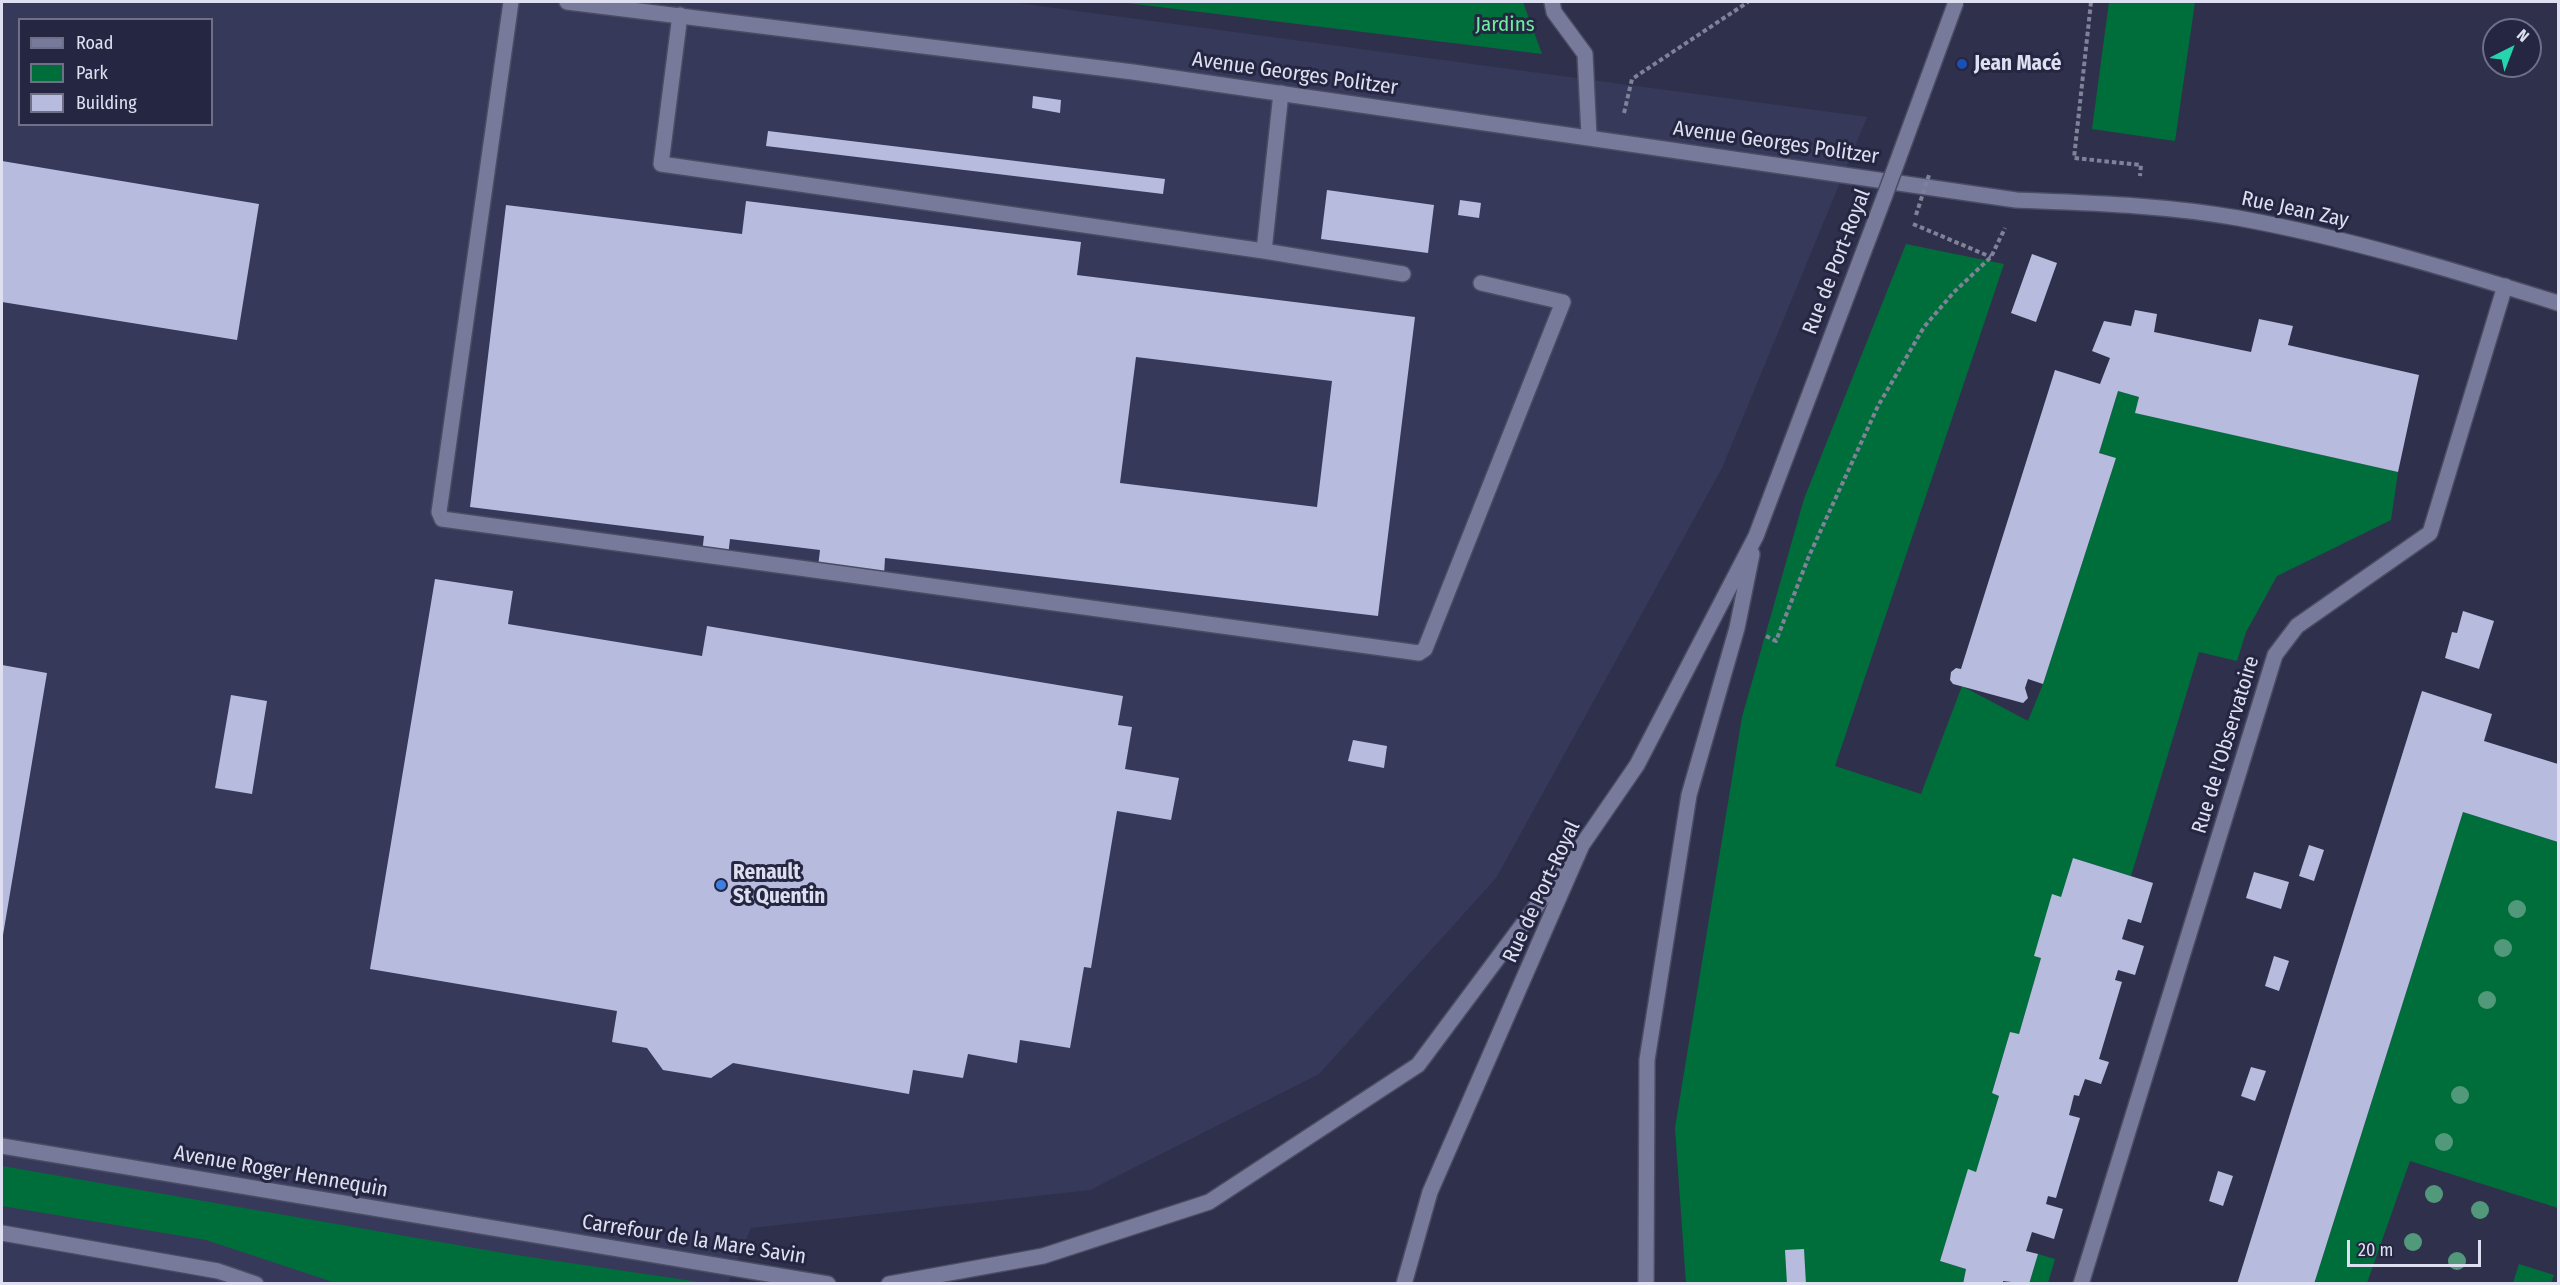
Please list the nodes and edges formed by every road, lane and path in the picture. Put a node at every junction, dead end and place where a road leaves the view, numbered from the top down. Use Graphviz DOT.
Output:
graph roads {
  1 [pos="511,2"];
  2 [pos="567,2"];
  3 [pos="1551,2"];
  4 [pos="1748,2"];
  5 [pos="1956,2"];
  6 [pos="2091,2"];
  7 [pos="680,15"];
  8 [pos="1281,93"];
  9 [pos="1589,136"];
  10 [pos="1617,140"];
  11 [pos="2016,200"];
  12 [pos="2139,206"];
  13 [pos="1913,224"];
  14 [pos="2004,230"];
  15 [pos="1264,251"];
  16 [pos="1991,257"];
  17 [pos="1402,274"];
  18 [pos="1481,283"];
  19 [pos="2505,286"];
  20 [pos="2559,303"];
  21 [pos="1756,536"];
  22 [pos="1737,628"];
  23 [pos="1582,845"];
  24 [pos="2,1146"];
  25 [pos="2,1233"];
  26 [pos="554,1239"];
  27 [pos="795,1280"];
  28 [pos="256,1284"];
  29 [pos="828,1284"];
  30 [pos="889,1284"];
  31 [pos="1404,1284"];
  32 [pos="1646,1284"];
  33 [pos="2081,1284"];
  1 -- 18 [label="street"];
  2 -- 7 [label="street, Avenue Georges Politzer"];
  3 -- 9 [label="street"];
  4 -- 10 [label="path"];
  5 -- 21 [label="street, Rue de Port-Royal, bridge"];
  6 -- 12 [label="path"];
  7 -- 8 [label="street, Avenue Georges Politzer"];
  7 -- 15 [label="street"];
  8 -- 9 [label="street, Avenue Georges Politzer"];
  8 -- 15 [label="street"];
  9 -- 10 [label="street, Avenue Georges Politzer"];
  10 -- 11 [label="street, Avenue Georges Politzer"];
  11 -- 12 [label="street, Rue Jean Zay"];
  12 -- 19 [label="street, Rue Jean Zay"];
  13 -- 16 [label="path"];
  14 -- 16 [label="path"];
  15 -- 17 [label="street"];
  16 -- 22 [label="path"];
  19 -- 20 [label="street, Rue Jean Zay"];
  19 -- 33 [label="street, Rue de l'Observatoire"];
  21 -- 22 [label="street, Rue de Port-Royal"];
  21 -- 23 [label="street, Rue de Port-Royal"];
  22 -- 32 [label="street, Rue de Port-Royal"];
  23 -- 30 [label="street"];
  23 -- 31 [label="street, Rue de Port-Royal"];
  24 -- 26 [label="street, Avenue Roger Hennequin"];
  25 -- 28 [label="street"];
  26 -- 27 [label="street, Carrefour de la Mare Savin"];
  27 -- 29 [label="street, Carrefour de la Mare Savin"];
}
